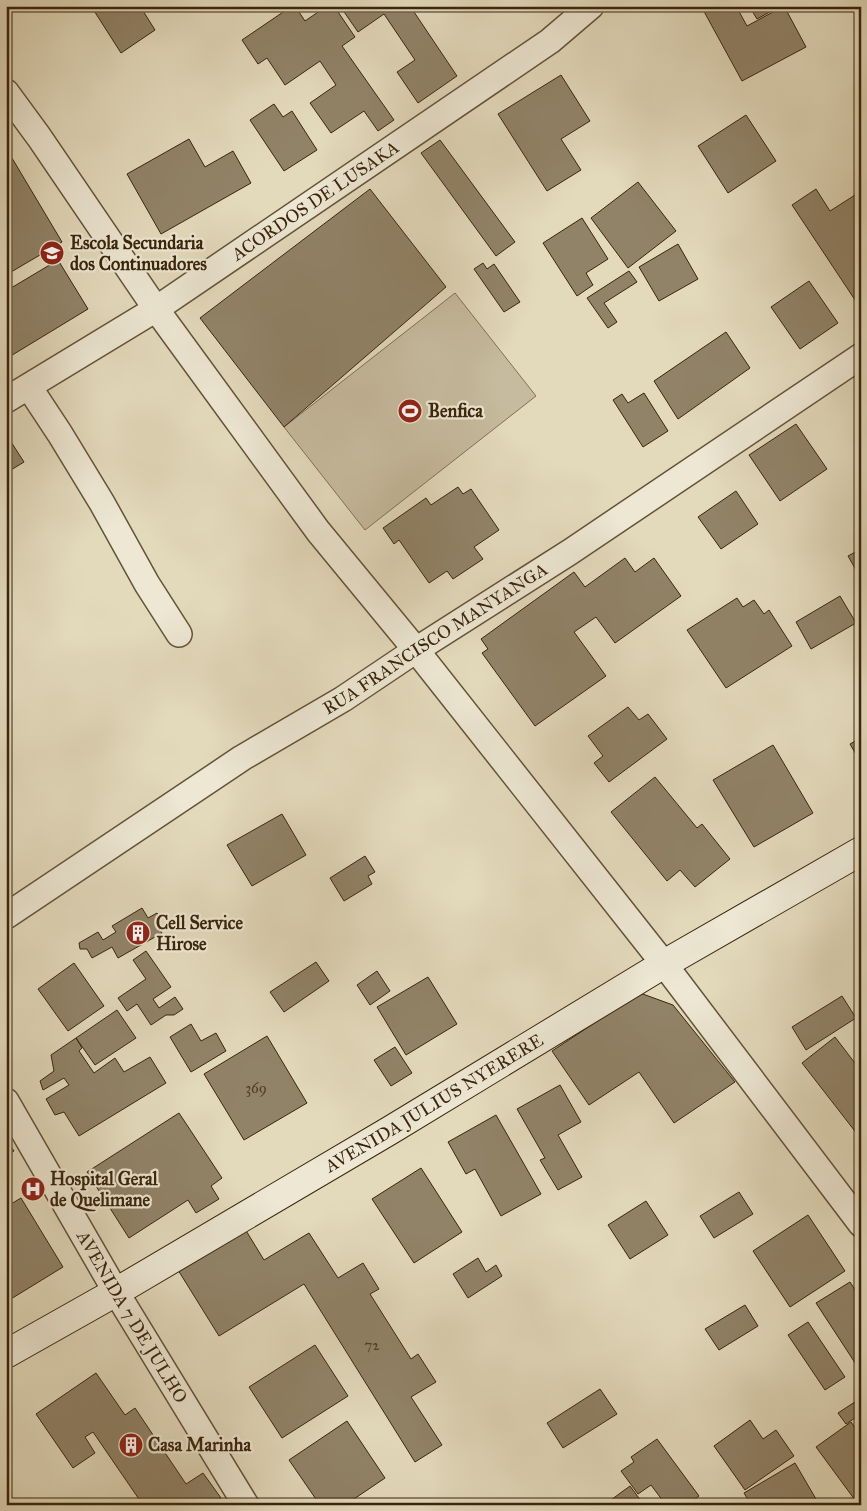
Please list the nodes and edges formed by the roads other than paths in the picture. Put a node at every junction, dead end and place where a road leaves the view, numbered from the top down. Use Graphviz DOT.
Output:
graph roads {
  1 [pos="592,6"];
  2 [pos="6,92"];
  3 [pos="156,309"];
  4 [pos="861,356"];
  5 [pos="28,387"];
  6 [pos="6,400"];
  7 [pos="179,634"];
  8 [pos="416,650"];
  9 [pos="861,851"];
  10 [pos="6,916"];
  11 [pos="664,964"];
  12 [pos="6,1101"];
  13 [pos="861,1224"];
  14 [pos="116,1292"];
  15 [pos="6,1354"];
  16 [pos="246,1505"];
  1 -- 3 [label="street, ACORDOS DE LUSAKA"];
  2 -- 3 [label="street"];
  3 -- 5 [label="street, ACORDOS DE LUSAKA"];
  3 -- 8 [label="street"];
  4 -- 8 [label="street, RUA FRANCISCO MANYANGA"];
  5 -- 6 [label="street, ACORDOS DE LUSAKA"];
  5 -- 7 [label="street"];
  8 -- 10 [label="street, RUA FRANCISCO MANYANGA"];
  8 -- 11 [label="street"];
  9 -- 11 [label="street, AVENIDA JULIUS NYERERE"];
  11 -- 13 [label="street"];
  11 -- 14 [label="street, AVENIDA JULIUS NYERERE"];
  12 -- 14 [label="street, AVENIDA 7 DE JULHO"];
  14 -- 15 [label="street, AVENIDA JULIUS NYERERE"];
  14 -- 16 [label="street, AVENIDA 7 DE JULHO"];
}
